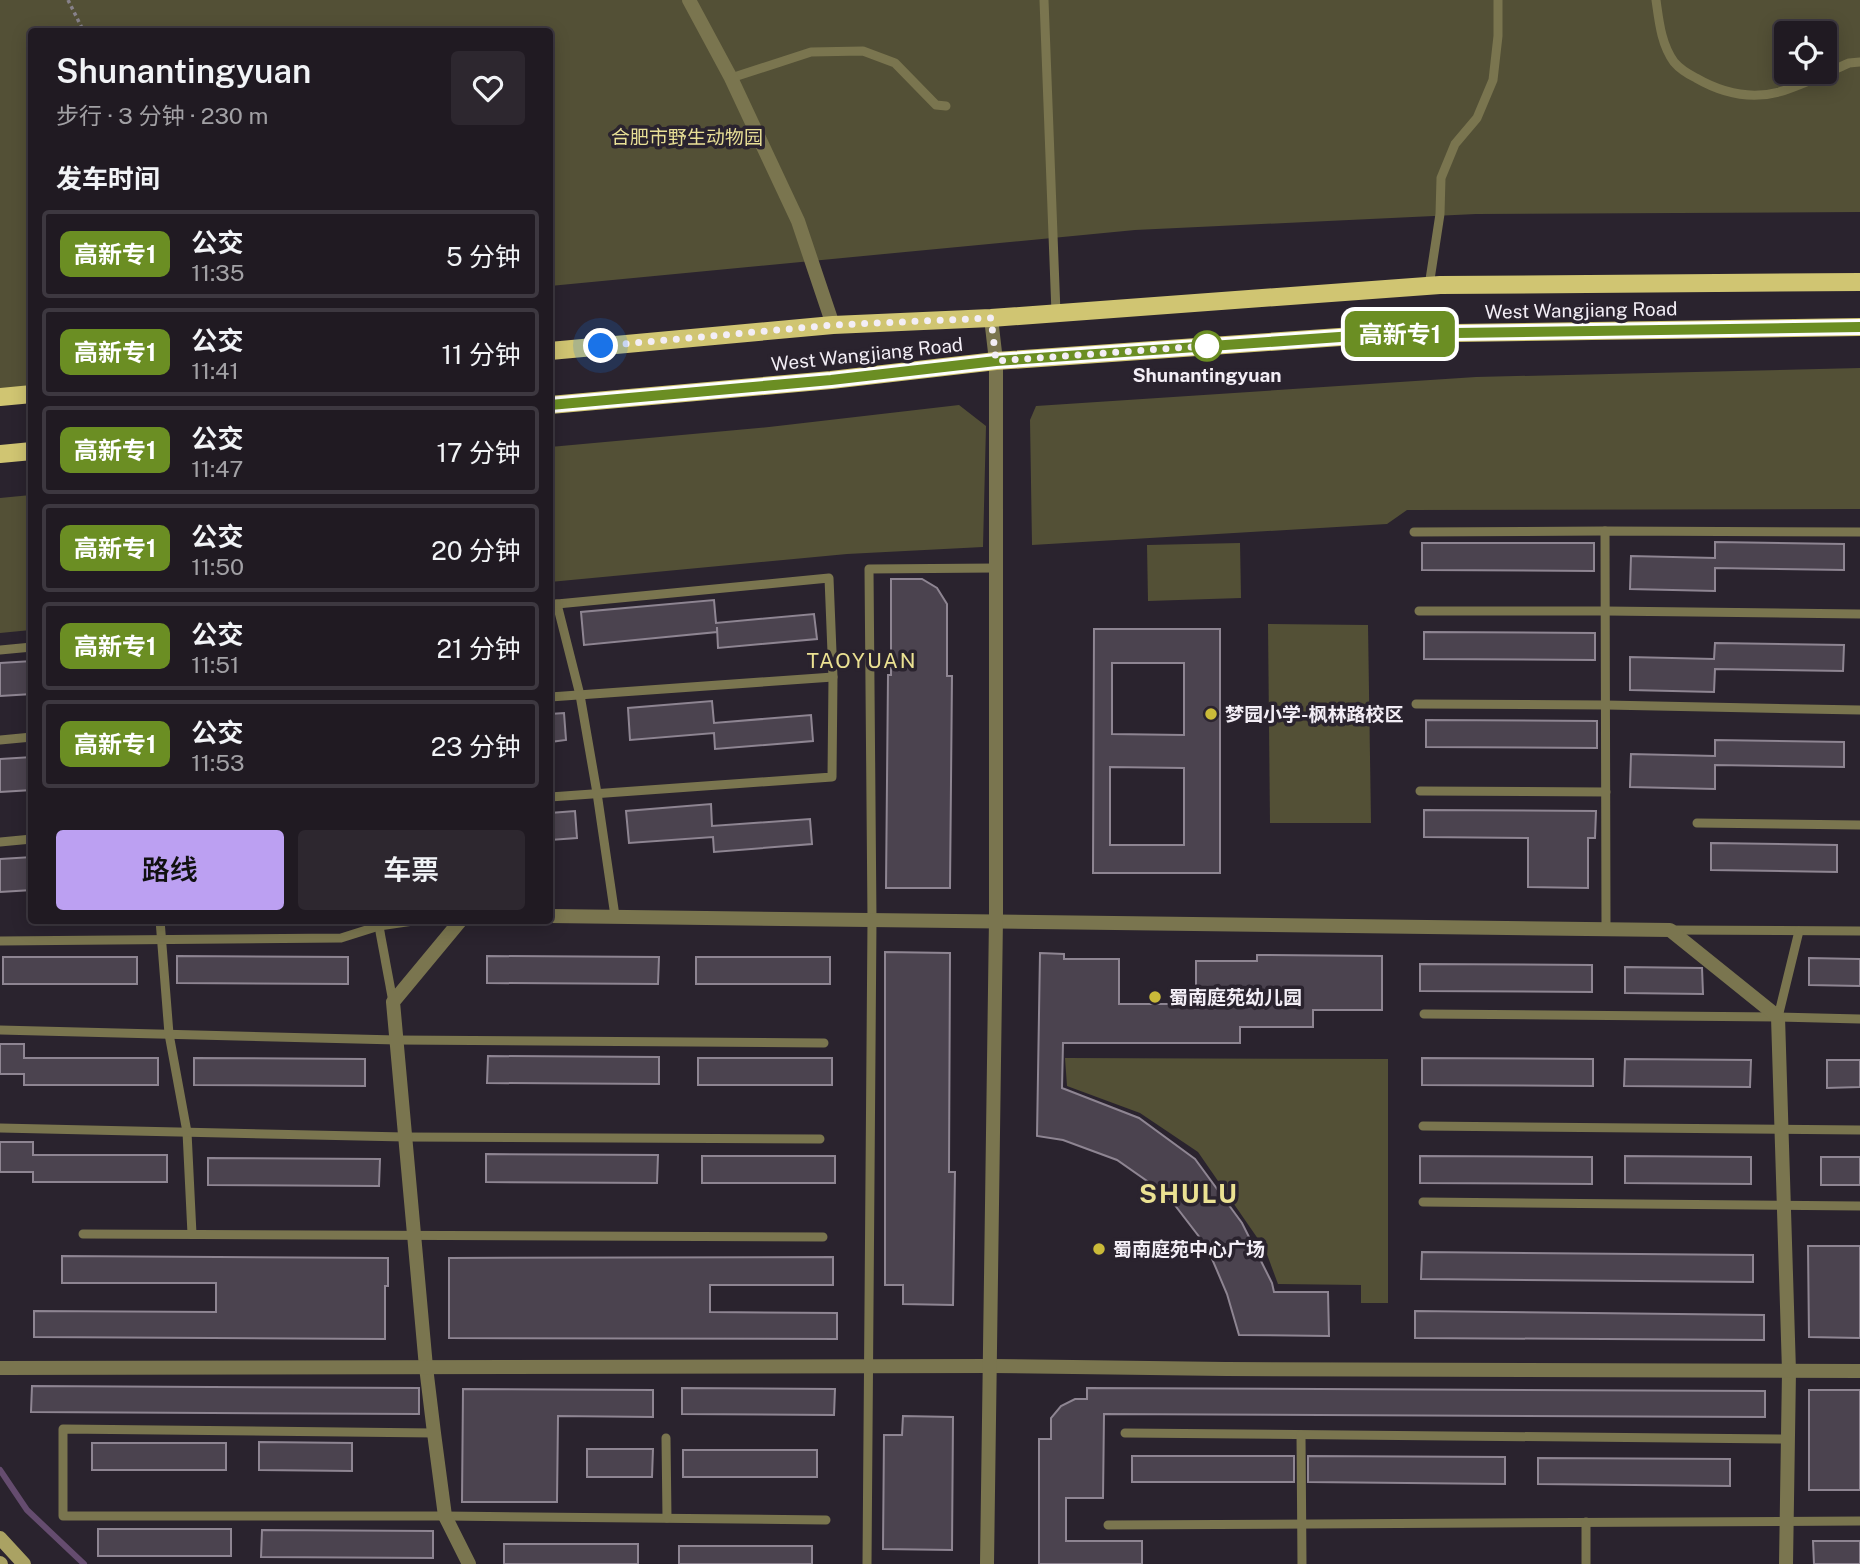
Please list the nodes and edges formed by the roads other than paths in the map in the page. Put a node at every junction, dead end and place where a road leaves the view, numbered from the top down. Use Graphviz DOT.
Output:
graph roads {
  1 [pos="689,0"];
  2 [pos="1044,0"];
  3 [pos="1498,0"];
  4 [pos="1656,0"];
  5 [pos="1860,62"];
  6 [pos="731,78"];
  7 [pos="947,106"];
  8 [pos="1860,282"];
  9 [pos="1429,286"];
  10 [pos="1056,313"];
  11 [pos="991,318"];
  12 [pos="833,325"];
  13 [pos="1860,327"];
  14 [pos="553,351"];
  15 [pos="996,361"];
  16 [pos="28,394"];
  17 [pos="0,397"];
  18 [pos="553,405"];
  19 [pos="28,451"];
  20 [pos="0,454"];
  21 [pos="1605,531"];
  22 [pos="1415,532"];
  23 [pos="1860,532"];
  24 [pos="995,568"];
  25 [pos="553,604"];
  26 [pos="1419,611"];
  27 [pos="1606,611"];
  28 [pos="1860,614"];
  29 [pos="28,648"];
  30 [pos="0,650"];
  31 [pos="833,677"];
  32 [pos="580,695"];
  33 [pos="553,697"];
  34 [pos="1416,704"];
  35 [pos="1606,705"];
  36 [pos="1860,709"];
  37 [pos="28,737"];
  38 [pos="0,740"];
  39 [pos="1420,791"];
  40 [pos="1606,792"];
  41 [pos="597,793"];
  42 [pos="553,797"];
  43 [pos="1697,823"];
  44 [pos="1860,825"];
  45 [pos="28,839"];
  46 [pos="0,842"];
  47 [pos="553,916"];
  48 [pos="615,916"];
  49 [pos="872,920"];
  50 [pos="996,921"];
  51 [pos="161,924"];
  52 [pos="376,924"];
  53 [pos="379,924"];
  54 [pos="458,924"];
  55 [pos="1606,929"];
  56 [pos="1670,930"];
  57 [pos="1799,931"];
  58 [pos="1860,931"];
  59 [pos="163,939"];
  60 [pos="0,941"];
  61 [pos="393,1002"];
  62 [pos="1424,1014"];
  63 [pos="1778,1017"];
  64 [pos="1860,1020"];
  65 [pos="0,1030"];
  66 [pos="169,1034"];
  67 [pos="397,1040"];
  68 [pos="824,1043"];
  69 [pos="1423,1126"];
  70 [pos="0,1128"];
  71 [pos="1781,1130"];
  72 [pos="1860,1130"];
  73 [pos="187,1132"];
  74 [pos="405,1137"];
  75 [pos="820,1139"];
  76 [pos="1423,1202"];
  77 [pos="1784,1206"];
  78 [pos="1860,1206"];
  79 [pos="83,1234"];
  80 [pos="192,1234"];
  81 [pos="414,1235"];
  82 [pos="823,1237"];
  83 [pos="991,1366"];
  84 [pos="426,1367"];
  85 [pos="868,1367"];
  86 [pos="0,1368"];
  87 [pos="1789,1371"];
  88 [pos="1860,1371"];
  89 [pos="434,1433"];
  90 [pos="1125,1433"];
  91 [pos="1301,1435"];
  92 [pos="666,1438"];
  93 [pos="1788,1439"];
  94 [pos="445,1516"];
  95 [pos="667,1518"];
  96 [pos="826,1520"];
  97 [pos="1787,1520"];
  98 [pos="1860,1521"];
  99 [pos="1586,1522"];
  100 [pos="1302,1524"];
  101 [pos="1108,1525"];
  102 [pos="0,1538"];
  103 [pos="24,1564"];
  104 [pos="468,1564"];
  105 [pos="867,1564"];
  106 [pos="987,1564"];
  107 [pos="1302,1564"];
  108 [pos="1586,1564"];
  109 [pos="1786,1564"];
  1 -- 6 [label="street"];
  2 -- 10 [label="lane"];
  3 -- 9 [label="lane"];
  4 -- 5 [label="lane"];
  6 -- 7 [label="lane"];
  6 -- 12 [label="street"];
  8 -- 9 [label="main road, West Wangjiang Road"];
  9 -- 10 [label="main road, West Wangjiang Road"];
  10 -- 11 [label="main road, West Wangjiang Road"];
  11 -- 12 [label="main road, West Wangjiang Road"];
  11 -- 15 [label="street"];
  12 -- 14 [label="main road, West Wangjiang Road"];
  13 -- 15 [label="main road, West Wangjiang Road"];
  15 -- 18 [label="main road, West Wangjiang Road"];
  15 -- 24 [label="street"];
  16 -- 17 [label="main road"];
  19 -- 20 [label="main road"];
  21 -- 22 [label="lane"];
  21 -- 23 [label="lane"];
  21 -- 27 [label="lane"];
  24 -- 49 [label="lane"];
  24 -- 50 [label="street"];
  25 -- 31 [label="lane"];
  25 -- 32 [label="lane"];
  26 -- 27 [label="lane"];
  27 -- 28 [label="lane"];
  27 -- 35 [label="lane"];
  29 -- 30 [label="lane"];
  31 -- 32 [label="lane"];
  31 -- 41 [label="lane"];
  32 -- 33 [label="lane"];
  32 -- 41 [label="lane"];
  34 -- 35 [label="lane"];
  35 -- 36 [label="lane"];
  35 -- 40 [label="lane"];
  37 -- 38 [label="lane"];
  39 -- 40 [label="lane"];
  40 -- 55 [label="lane"];
  41 -- 42 [label="lane"];
  41 -- 48 [label="lane"];
  43 -- 44 [label="lane"];
  45 -- 46 [label="lane"];
  47 -- 48 [label="street"];
  48 -- 49 [label="street"];
  49 -- 50 [label="street"];
  49 -- 85 [label="lane"];
  50 -- 55 [label="street"];
  50 -- 83 [label="street"];
  51 -- 59 [label="lane"];
  52 -- 59 [label="lane"];
  53 -- 61 [label="lane"];
  54 -- 61 [label="street"];
  55 -- 56 [label="street"];
  56 -- 57 [label="lane"];
  56 -- 63 [label="street"];
  57 -- 58 [label="lane"];
  57 -- 63 [label="lane"];
  59 -- 60 [label="lane"];
  59 -- 66 [label="lane"];
  61 -- 67 [label="street"];
  62 -- 63 [label="lane"];
  63 -- 64 [label="lane"];
  63 -- 71 [label="street"];
  65 -- 66 [label="lane"];
  66 -- 67 [label="lane"];
  66 -- 73 [label="lane"];
  67 -- 68 [label="lane"];
  67 -- 74 [label="street"];
  69 -- 71 [label="lane"];
  70 -- 73 [label="lane"];
  71 -- 72 [label="lane"];
  71 -- 77 [label="street"];
  73 -- 74 [label="lane"];
  73 -- 80 [label="lane"];
  74 -- 75 [label="lane"];
  74 -- 81 [label="street"];
  76 -- 77 [label="lane"];
  77 -- 78 [label="lane"];
  77 -- 87 [label="street"];
  79 -- 80 [label="lane"];
  80 -- 81 [label="lane"];
  81 -- 82 [label="lane"];
  81 -- 84 [label="street"];
  83 -- 85 [label="street"];
  83 -- 87 [label="street"];
  83 -- 106 [label="street"];
  84 -- 85 [label="street"];
  84 -- 86 [label="street"];
  84 -- 89 [label="street"];
  85 -- 105 [label="lane"];
  87 -- 88 [label="street"];
  87 -- 93 [label="street"];
  89 -- 94 [label="street"];
  89 -- 94 [label="lane"];
  90 -- 91 [label="lane"];
  91 -- 93 [label="lane"];
  91 -- 100 [label="lane"];
  92 -- 95 [label="lane"];
  93 -- 97 [label="street"];
  94 -- 95 [label="lane"];
  94 -- 104 [label="street"];
  95 -- 96 [label="lane"];
  97 -- 98 [label="lane"];
  97 -- 99 [label="lane"];
  97 -- 109 [label="street"];
  99 -- 100 [label="lane"];
  99 -- 108 [label="lane"];
  100 -- 101 [label="lane"];
  100 -- 107 [label="lane"];
  102 -- 103 [label="main road"];
}
